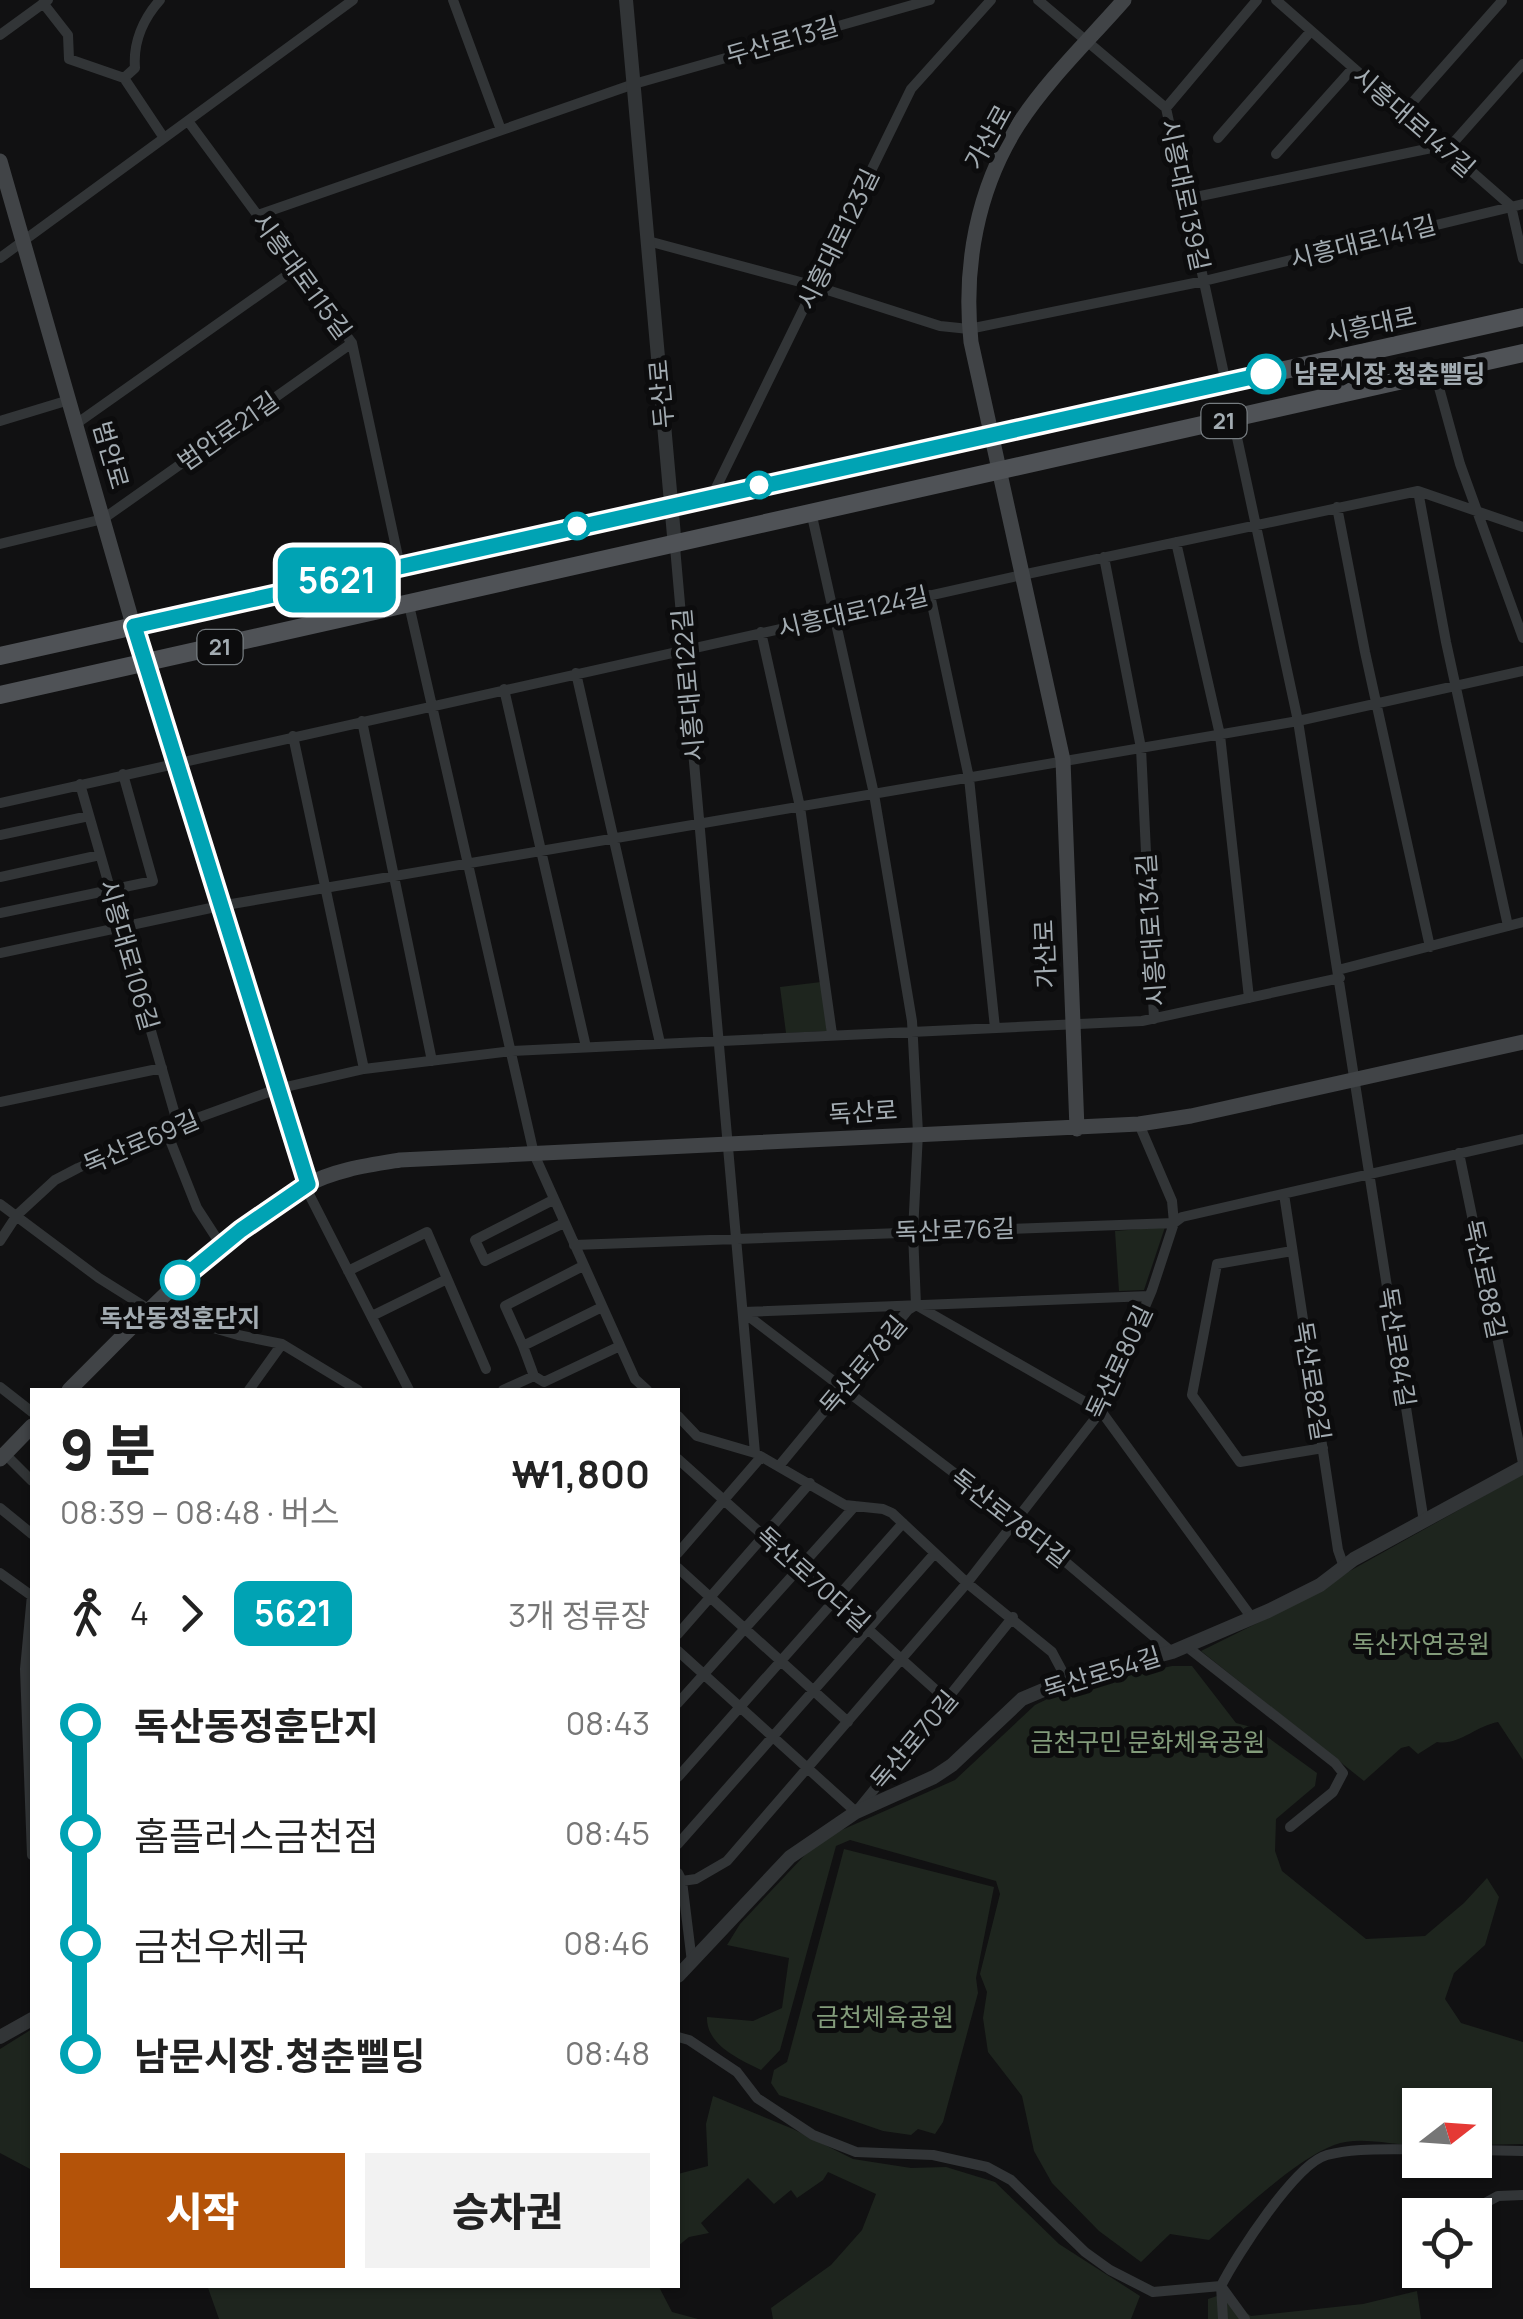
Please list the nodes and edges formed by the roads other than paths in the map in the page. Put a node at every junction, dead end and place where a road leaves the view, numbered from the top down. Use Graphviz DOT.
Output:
graph roads {
  1 [pos="160,0"];
  2 [pos="353,0"];
  3 [pos="453,0"];
  4 [pos="626,0"];
  5 [pos="930,0"];
  6 [pos="991,0"];
  7 [pos="1038,0"];
  8 [pos="1124,0"];
  9 [pos="1257,0"];
  10 [pos="1276,0"];
  11 [pos="1502,1"];
  12 [pos="45,2"];
  13 [pos="1311,31"];
  14 [pos="0,35"];
  15 [pos="1087,42"];
  16 [pos="1523,64"];
  17 [pos="1352,68"];
  18 [pos="124,78"];
  19 [pos="634,84"];
  20 [pos="1166,108"];
  21 [pos="1402,113"];
  22 [pos="188,120"];
  23 [pos="501,130"];
  24 [pos="164,138"];
  25 [pos="1218,138"];
  26 [pos="1443,149"];
  27 [pos="1276,154"];
  28 [pos="0,160"];
  29 [pos="1523,193"];
  30 [pos="1186,199"];
  31 [pos="1517,205"];
  32 [pos="258,215"];
  33 [pos="648,241"];
  34 [pos="23,242"];
  35 [pos="0,258"];
  36 [pos="1523,259"];
  37 [pos="297,268"];
  38 [pos="1204,281"];
  39 [pos="815,286"];
  40 [pos="1523,317"];
  41 [pos="969,328"];
  42 [pos="352,343"];
  43 [pos="1523,354"];
  44 [pos="1435,373"];
  45 [pos="1226,383"];
  46 [pos="69,400"];
  47 [pos="1233,419"];
  48 [pos="0,421"];
  49 [pos="76,424"];
  50 [pos="991,434"];
  51 [pos="999,469"];
  52 [pos="1418,491"];
  53 [pos="712,496"];
  54 [pos="671,505"];
  55 [pos="1337,507"];
  56 [pos="1478,511"];
  57 [pos="812,516"];
  58 [pos="103,519"];
  59 [pos="1256,525"];
  60 [pos="1523,528"];
  61 [pos="1176,542"];
  62 [pos="0,544"];
  63 [pos="675,547"];
  64 [pos="1104,557"];
  65 [pos="400,566"];
  66 [pos="1022,574"];
  67 [pos="930,595"];
  68 [pos="409,605"];
  69 [pos="836,616"];
  70 [pos="134,626"];
  71 [pos="762,632"];
  72 [pos="1523,638"];
  73 [pos="684,649"];
  74 [pos="0,656"];
  75 [pos="144,663"];
  76 [pos="1523,672"];
  77 [pos="576,674"];
  78 [pos="1456,686"];
  79 [pos="504,690"];
  80 [pos="0,695"];
  81 [pos="1376,704"];
  82 [pos="434,705"];
  83 [pos="362,721"];
  84 [pos="1298,721"];
  85 [pos="1220,735"];
  86 [pos="293,736"];
  87 [pos="1141,748"];
  88 [pos="176,762"];
  89 [pos="1063,762"];
  90 [pos="123,774"];
  91 [pos="969,778"];
  92 [pos="80,784"];
  93 [pos="874,794"];
  94 [pos="0,802"];
  95 [pos="800,806"];
  96 [pos="89,816"];
  97 [pos="700,824"];
  98 [pos="0,835"];
  99 [pos="614,839"];
  100 [pos="541,852"];
  101 [pos="100,854"];
  102 [pos="470,863"];
  103 [pos="394,876"];
  104 [pos="0,877"];
  105 [pos="326,888"];
  106 [pos="110,890"];
  107 [pos="220,906"];
  108 [pos="0,913"];
  109 [pos="1523,922"];
  110 [pos="1508,926"];
  111 [pos="121,927"];
  112 [pos="1430,946"];
  113 [pos="0,954"];
  114 [pos="1339,974"];
  115 [pos="1248,998"];
  116 [pos="1154,1018"];
  117 [pos="1072,1025"];
  118 [pos="995,1028"];
  119 [pos="914,1032"];
  120 [pos="832,1034"];
  121 [pos="720,1040"];
  122 [pos="1523,1042"];
  123 [pos="660,1043"];
  124 [pos="586,1047"];
  125 [pos="512,1051"];
  126 [pos="432,1061"];
  127 [pos="162,1068"];
  128 [pos="364,1069"];
  129 [pos="1356,1078"];
  130 [pos="277,1089"];
  131 [pos="0,1102"];
  132 [pos="1140,1124"];
  133 [pos="178,1125"];
  134 [pos="1076,1129"];
  135 [pos="166,1130"];
  136 [pos="918,1134"];
  137 [pos="1523,1140"];
  138 [pos="730,1146"];
  139 [pos="1459,1153"];
  140 [pos="534,1154"];
  141 [pos="1370,1172"];
  142 [pos="308,1184"];
  143 [pos="1284,1194"];
  144 [pos="554,1200"];
  145 [pos="0,1204"];
  146 [pos="18,1215"];
  147 [pos="564,1223"];
  148 [pos="1174,1223"];
  149 [pos="912,1232"];
  150 [pos="736,1238"];
  151 [pos="0,1241"];
  152 [pos="574,1245"];
  153 [pos="221,1246"];
  154 [pos="1292,1251"];
  155 [pos="584,1266"];
  156 [pos="348,1271"];
  157 [pos="448,1279"];
  158 [pos="1150,1296"];
  159 [pos="916,1305"];
  160 [pos="602,1307"];
  161 [pos="150,1310"];
  162 [pos="743,1312"];
  163 [pos="372,1316"];
  164 [pos="282,1344"];
  165 [pos="522,1346"];
  166 [pos="620,1346"];
  167 [pos="486,1369"];
  168 [pos="534,1376"];
  169 [pos="634,1380"];
  170 [pos="0,1387"];
  171 [pos="71,1388"];
  172 [pos="251,1388"];
  173 [pos="355,1388"];
  174 [pos="408,1388"];
  175 [pos="507,1388"];
  176 [pos="627,1388"];
  177 [pos="644,1388"];
  178 [pos="842,1390"];
  179 [pos="30,1410"];
  180 [pos="1101,1411"];
  181 [pos="680,1418"];
  182 [pos="30,1428"];
  183 [pos="1322,1448"];
  184 [pos="758,1455"];
  185 [pos="2,1456"];
  186 [pos="682,1463"];
  187 [pos="1523,1465"];
  188 [pos="779,1466"];
  189 [pos="30,1478"];
  190 [pos="810,1483"];
  191 [pos="724,1500"];
  192 [pos="855,1506"];
  193 [pos="0,1508"];
  194 [pos="1016,1520"];
  195 [pos="1424,1522"];
  196 [pos="902,1523"];
  197 [pos="30,1532"];
  198 [pos="764,1536"];
  199 [pos="680,1550"];
  200 [pos="935,1553"];
  201 [pos="800,1568"];
  202 [pos="1344,1568"];
  203 [pos="680,1570"];
  204 [pos="0,1573"];
  205 [pos="967,1583"];
  206 [pos="30,1595"];
  207 [pos="710,1597"];
  208 [pos="835,1599"];
  209 [pos="1013,1617"];
  210 [pos="1252,1618"];
  211 [pos="30,1626"];
  212 [pos="744,1628"];
  213 [pos="868,1629"];
  214 [pos="680,1632"];
  215 [pos="1179,1649"];
  216 [pos="680,1653"];
  217 [pos="902,1659"];
  218 [pos="781,1661"];
  219 [pos="703,1674"];
  220 [pos="1067,1680"];
  221 [pos="814,1690"];
  222 [pos="680,1700"];
  223 [pos="947,1700"];
  224 [pos="740,1707"];
  225 [pos="848,1722"];
  226 [pos="772,1737"];
  227 [pos="808,1769"];
  228 [pos="680,1776"];
  229 [pos="30,1798"];
  230 [pos="856,1812"];
  231 [pos="1290,1826"];
  232 [pos="680,1842"];
  233 [pos="680,1877"];
  234 [pos="692,1962"];
  235 [pos="680,1974"];
  236 [pos="30,2020"];
  237 [pos="0,2037"];
  238 [pos="680,2038"];
  239 [pos="1402,2150"];
  240 [pos="1492,2150"];
  241 [pos="1523,2150"];
  242 [pos="1523,2195"];
  243 [pos="1492,2199"];
  244 [pos="1222,2286"];
  245 [pos="1222,2319"];
  246 [pos="1245,2319"];
  1 -- 18 [label="street"];
  2 -- 22 [label="street"];
  3 -- 23 [label="street"];
  4 -- 19 [label="street, 두산로"];
  5 -- 19 [label="street, 두산로13길"];
  6 -- 39 [label="street, 시흥대로123길"];
  7 -- 15 [label="street, 시흥대로139길"];
  8 -- 15 [label="main road, 가산로"];
  9 -- 20 [label="street"];
  10 -- 13 [label="street, 시흥대로147길"];
  11 -- 21 [label="street"];
  12 -- 14 [label="street"];
  12 -- 18 [label="street"];
  13 -- 17 [label="street, 시흥대로147길"];
  13 -- 25 [label="street"];
  15 -- 20 [label="street, 시흥대로139길"];
  15 -- 41 [label="main road, 가산로"];
  16 -- 26 [label="street"];
  17 -- 21 [label="street, 시흥대로147길"];
  17 -- 27 [label="street"];
  18 -- 24 [label="street"];
  19 -- 23 [label="street, 두산로13길"];
  19 -- 33 [label="street, 두산로"];
  20 -- 30 [label="street, 시흥대로139길"];
  21 -- 26 [label="street, 시흥대로147길"];
  22 -- 24 [label="street"];
  22 -- 32 [label="street, 시흥대로115길"];
  23 -- 32 [label="street, 두산로13길"];
  24 -- 34 [label="street"];
  26 -- 30 [label="street"];
  26 -- 31 [label="street, 시흥대로147길"];
  28 -- 34 [label="main road, 범안로"];
  29 -- 31 [label="street"];
  30 -- 38 [label="street, 시흥대로139길"];
  31 -- 36 [label="street"];
  31 -- 38 [label="street, 시흥대로141길"];
  32 -- 37 [label="street, 시흥대로115길"];
  33 -- 39 [label="street"];
  33 -- 54 [label="street, 두산로"];
  34 -- 35 [label="street"];
  34 -- 46 [label="main road, 범안로"];
  37 -- 42 [label="street, 시흥대로115길"];
  37 -- 49 [label="street"];
  38 -- 41 [label="street"];
  38 -- 45 [label="street, 시흥대로139길"];
  39 -- 41 [label="street"];
  39 -- 53 [label="street, 시흥대로123길"];
  40 -- 45 [label="main road, 시흥대로 / 21"];
  41 -- 50 [label="main road, 가산로"];
  42 -- 58 [label="street, 범안로21길"];
  42 -- 65 [label="street, 시흥대로115길"];
  43 -- 44 [label="main road, 21"];
  44 -- 47 [label="main road, 21"];
  44 -- 56 [label="street"];
  45 -- 50 [label="main road, 시흥대로 / 21"];
  46 -- 48 [label="street"];
  46 -- 49 [label="main road, 범안로"];
  47 -- 51 [label="main road, 21"];
  47 -- 59 [label="street, 독산로84길"];
  49 -- 58 [label="main road, 범안로"];
  50 -- 51 [label="main road, 가산로"];
  50 -- 53 [label="main road, 시흥대로 / 21"];
  51 -- 57 [label="main road, 21"];
  51 -- 66 [label="main road, 가산로"];
  52 -- 55 [label="street"];
  52 -- 56 [label="street"];
  52 -- 78 [label="street"];
  53 -- 54 [label="main road, 시흥대로 / 21"];
  54 -- 63 [label="street, 두산로"];
  54 -- 65 [label="main road, 시흥대로 / 21"];
  55 -- 59 [label="street"];
  55 -- 81 [label="street"];
  56 -- 60 [label="street"];
  56 -- 72 [label="street"];
  57 -- 63 [label="main road, 21"];
  57 -- 69 [label="street, 독산로78길"];
  58 -- 62 [label="street"];
  58 -- 70 [label="main road, 범안로"];
  59 -- 61 [label="street"];
  59 -- 84 [label="street, 독산로84길"];
  61 -- 64 [label="street"];
  61 -- 85 [label="street"];
  63 -- 68 [label="main road, 21"];
  63 -- 73 [label="street, 시흥대로122길"];
  64 -- 66 [label="street"];
  64 -- 87 [label="street, 시흥대로134길"];
  65 -- 70 [label="main road, 시흥대로 / 21"];
  66 -- 67 [label="street, 시흥대로124길"];
  66 -- 89 [label="main road, 가산로"];
  67 -- 69 [label="street, 시흥대로124길"];
  67 -- 91 [label="street"];
  68 -- 75 [label="main road, 21"];
  68 -- 82 [label="street"];
  69 -- 71 [label="street, 시흥대로124길"];
  69 -- 93 [label="street, 독산로78길"];
  70 -- 74 [label="main road, 시흥대로 / 21"];
  70 -- 75 [label="main road, 범안로"];
  71 -- 73 [label="street, 시흥대로124길"];
  71 -- 95 [label="street"];
  73 -- 77 [label="street, 시흥대로124길"];
  73 -- 97 [label="street, 시흥대로122길"];
  75 -- 80 [label="main road, 21"];
  75 -- 88 [label="main road, 범안로"];
  76 -- 78 [label="street"];
  77 -- 79 [label="street, 시흥대로124길"];
  77 -- 99 [label="street"];
  78 -- 81 [label="street"];
  78 -- 110 [label="street"];
  79 -- 82 [label="street, 시흥대로124길"];
  79 -- 100 [label="street"];
  81 -- 84 [label="street"];
  81 -- 112 [label="street"];
  82 -- 83 [label="street, 시흥대로124길"];
  82 -- 102 [label="street"];
  83 -- 86 [label="street, 시흥대로124길"];
  83 -- 103 [label="street"];
  84 -- 85 [label="street"];
  84 -- 114 [label="street, 독산로84길"];
  85 -- 87 [label="street"];
  85 -- 115 [label="street"];
  86 -- 88 [label="street"];
  86 -- 105 [label="street"];
  87 -- 89 [label="street"];
  87 -- 116 [label="street, 시흥대로134길"];
  88 -- 90 [label="street"];
  88 -- 107 [label="main road, 범안로"];
  89 -- 91 [label="street"];
  89 -- 117 [label="main road, 가산로"];
  90 -- 92 [label="street"];
  90 -- 106 [label="street"];
  91 -- 93 [label="street"];
  91 -- 118 [label="street"];
  92 -- 94 [label="street"];
  92 -- 96 [label="street, 시흥대로106길"];
  93 -- 95 [label="street"];
  93 -- 119 [label="street, 독산로78길"];
  95 -- 97 [label="street"];
  95 -- 120 [label="street"];
  96 -- 98 [label="street"];
  96 -- 101 [label="street, 시흥대로106길"];
  97 -- 99 [label="street"];
  97 -- 121 [label="street, 시흥대로122길"];
  99 -- 100 [label="street"];
  99 -- 123 [label="street"];
  100 -- 102 [label="street"];
  100 -- 124 [label="street"];
  101 -- 104 [label="street"];
  101 -- 106 [label="street, 시흥대로106길"];
  102 -- 103 [label="street"];
  102 -- 125 [label="street"];
  103 -- 105 [label="street"];
  103 -- 126 [label="street"];
  105 -- 107 [label="street"];
  105 -- 128 [label="street"];
  106 -- 108 [label="street"];
  106 -- 111 [label="street, 시흥대로106길"];
  107 -- 111 [label="street"];
  107 -- 130 [label="main road, 범안로"];
  109 -- 110 [label="street, 시흥대로134길"];
  110 -- 112 [label="street, 시흥대로134길"];
  111 -- 113 [label="street"];
  111 -- 127 [label="street, 시흥대로106길"];
  112 -- 114 [label="street, 시흥대로134길"];
  114 -- 115 [label="street, 시흥대로134길"];
  114 -- 129 [label="street, 독산로84길"];
  115 -- 116 [label="street, 시흥대로134길"];
  116 -- 117 [label="street"];
  117 -- 118 [label="street"];
  117 -- 134 [label="main road, 가산로"];
  118 -- 119 [label="street"];
  119 -- 120 [label="street"];
  119 -- 136 [label="street, 독산로78길"];
  120 -- 121 [label="street"];
  121 -- 123 [label="street"];
  121 -- 138 [label="street, 시흥대로122길"];
  122 -- 129 [label="main road, 독산로"];
  123 -- 124 [label="street"];
  124 -- 125 [label="street"];
  125 -- 126 [label="street"];
  125 -- 140 [label="street"];
  126 -- 128 [label="street"];
  127 -- 131 [label="street"];
  127 -- 133 [label="street, 시흥대로106길"];
  128 -- 130 [label="street"];
  129 -- 132 [label="main road, 독산로"];
  129 -- 141 [label="street, 독산로84길"];
  130 -- 133 [label="street, 독산로69길"];
  130 -- 142 [label="main road, 범안로"];
  132 -- 134 [label="main road, 독산로"];
  132 -- 148 [label="street"];
  133 -- 135 [label="street, 독산로69길"];
  134 -- 136 [label="main road, 독산로"];
  135 -- 146 [label="street, 독산로69길"];
  135 -- 153 [label="street"];
  136 -- 138 [label="main road, 독산로"];
  136 -- 149 [label="street, 독산로78길"];
  137 -- 139 [label="street"];
  138 -- 140 [label="main road, 독산로"];
  138 -- 150 [label="street, 시흥대로122길"];
  139 -- 141 [label="street"];
  139 -- 187 [label="street, 독산로88길"];
  140 -- 142 [label="main road, 독산로"];
  140 -- 144 [label="street"];
  141 -- 143 [label="street"];
  141 -- 195 [label="street, 독산로84길"];
  142 -- 153 [label="main road, 독산로"];
  142 -- 156 [label="street"];
  143 -- 148 [label="street"];
  143 -- 154 [label="street, 독산로82길"];
  144 -- 147 [label="street"];
  144 -- 147 [label="street"];
  145 -- 146 [label="street"];
  146 -- 151 [label="street, 독산로69길"];
  146 -- 161 [label="street"];
  147 -- 152 [label="street"];
  148 -- 149 [label="street, 독산로76길"];
  148 -- 158 [label="street, 독산로80길"];
  149 -- 150 [label="street, 독산로76길"];
  149 -- 159 [label="street, 독산로78길"];
  150 -- 152 [label="street, 독산로76길"];
  150 -- 162 [label="street, 시흥대로122길"];
  152 -- 155 [label="street"];
  153 -- 161 [label="main road, 독산로"];
  154 -- 183 [label="street, 독산로82길"];
  154 -- 183 [label="street"];
  155 -- 160 [label="street"];
  155 -- 165 [label="street"];
  156 -- 157 [label="street"];
  156 -- 163 [label="street"];
  157 -- 163 [label="street"];
  157 -- 167 [label="street"];
  158 -- 159 [label="street"];
  158 -- 180 [label="street, 독산로80길"];
  159 -- 162 [label="street"];
  159 -- 178 [label="street, 독산로78길"];
  159 -- 180 [label="street"];
  160 -- 165 [label="street"];
  160 -- 166 [label="street"];
  161 -- 164 [label="street"];
  161 -- 171 [label="main road, 독산로"];
  162 -- 178 [label="street, 독산로78다길"];
  162 -- 184 [label="street, 시흥대로122길"];
  163 -- 174 [label="street"];
  164 -- 172 [label="street"];
  164 -- 173 [label="street"];
  165 -- 168 [label="street"];
  166 -- 168 [label="street"];
  166 -- 169 [label="street"];
  168 -- 175 [label="street"];
  169 -- 176 [label="street"];
  169 -- 177 [label="street"];
  170 -- 179 [label="street"];
  178 -- 188 [label="street, 독산로78길"];
  178 -- 194 [label="street, 독산로78다길"];
  180 -- 194 [label="street, 독산로80길"];
  180 -- 210 [label="street"];
  181 -- 184 [label="street"];
  182 -- 185 [label="main road"];
  183 -- 202 [label="street, 독산로82길"];
  184 -- 188 [label="street"];
  184 -- 191 [label="street"];
  185 -- 189 [label="street"];
  186 -- 191 [label="street, 독산로70다길"];
  187 -- 195 [label="street, 독산로54길"];
  188 -- 190 [label="street"];
  190 -- 192 [label="street"];
  190 -- 198 [label="street"];
  191 -- 198 [label="street, 독산로70다길"];
  191 -- 199 [label="street"];
  192 -- 196 [label="street"];
  192 -- 201 [label="street"];
  193 -- 197 [label="street"];
  194 -- 205 [label="street, 독산로80길"];
  194 -- 215 [label="street, 독산로78다길"];
  195 -- 202 [label="street, 독산로54길"];
  196 -- 200 [label="street"];
  196 -- 208 [label="street"];
  198 -- 201 [label="street, 독산로70다길"];
  198 -- 207 [label="street"];
  200 -- 205 [label="street"];
  200 -- 213 [label="street"];
  201 -- 208 [label="street, 독산로70다길"];
  201 -- 212 [label="street"];
  202 -- 210 [label="street, 독산로54길"];
  203 -- 207 [label="street"];
  204 -- 206 [label="street"];
  205 -- 209 [label="street"];
  205 -- 217 [label="street, 독산로80길"];
  207 -- 212 [label="street"];
  207 -- 214 [label="street"];
  208 -- 213 [label="street, 독산로70다길"];
  208 -- 218 [label="street"];
  209 -- 220 [label="street"];
  209 -- 223 [label="street, 독산로70길"];
  210 -- 215 [label="street, 독산로54길"];
  211 -- 229 [label="street"];
  212 -- 218 [label="street"];
  212 -- 219 [label="street"];
  213 -- 217 [label="street, 독산로70다길"];
  213 -- 221 [label="street"];
  215 -- 220 [label="street, 독산로54길"];
  215 -- 231 [label="street, 독산로78다길"];
  216 -- 219 [label="street, 독산로70길"];
  217 -- 223 [label="street, 독산로70다길"];
  217 -- 225 [label="street"];
  218 -- 221 [label="street"];
  218 -- 224 [label="street"];
  219 -- 222 [label="street"];
  219 -- 224 [label="street, 독산로70길"];
  220 -- 230 [label="street, 독산로54길"];
  221 -- 225 [label="street"];
  221 -- 226 [label="street"];
  223 -- 230 [label="street, 독산로70길"];
  224 -- 226 [label="street, 독산로70길"];
  224 -- 228 [label="street"];
  225 -- 227 [label="street"];
  226 -- 227 [label="street, 독산로70길"];
  226 -- 232 [label="street"];
  227 -- 230 [label="street, 독산로70길"];
  227 -- 233 [label="street"];
  230 -- 234 [label="street, 독산로54길"];
  233 -- 234 [label="street"];
  234 -- 235 [label="street, 독산로54길"];
  236 -- 237 [label="street"];
  238 -- 244 [label="street"];
  239 -- 244 [label="street"];
  240 -- 241 [label="street"];
  242 -- 243 [label="street"];
  244 -- 245 [label="street"];
  244 -- 246 [label="street"];
}
